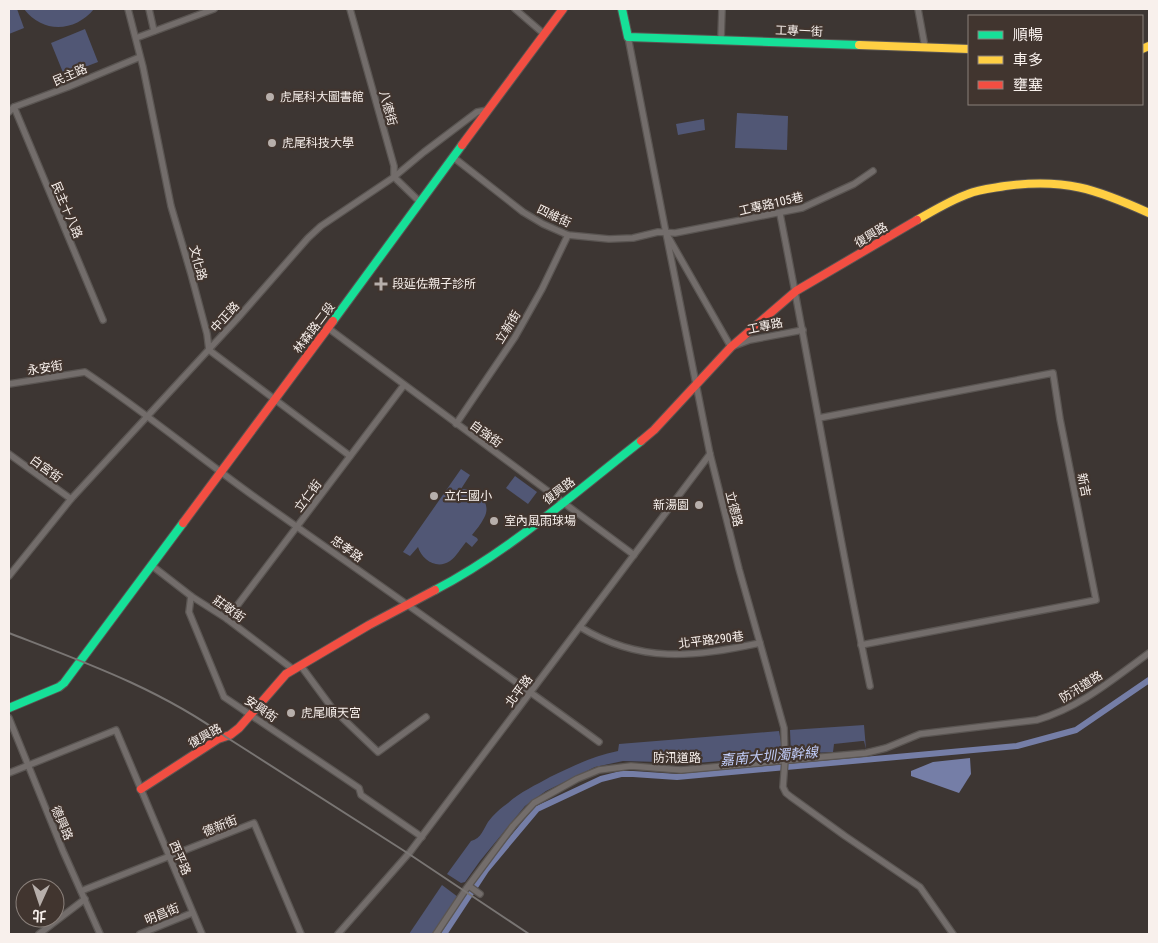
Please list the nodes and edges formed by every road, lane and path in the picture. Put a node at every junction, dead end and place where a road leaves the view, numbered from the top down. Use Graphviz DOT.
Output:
graph roads {
  1 [pos="128,9"];
  2 [pos="149,9"];
  3 [pos="214,9"];
  4 [pos="350,9"];
  5 [pos="515,9"];
  6 [pos="562,9"];
  7 [pos="622,9"];
  8 [pos="722,9"];
  9 [pos="918,9"];
  10 [pos="154,31"];
  11 [pos="544,34"];
  12 [pos="628,37"];
  13 [pos="136,38"];
  14 [pos="722,39"];
  15 [pos="925,47"];
  16 [pos="968,49"];
  17 [pos="140,57"];
  18 [pos="10,109"];
  19 [pos="488,110"];
  20 [pos="453,157"];
  21 [pos="873,172"];
  22 [pos="394,177"];
  23 [pos="420,202"];
  24 [pos="1149,213"];
  25 [pos="780,214"];
  26 [pos="666,233"];
  27 [pos="568,235"];
  28 [pos="796,291"];
  29 [pos="103,320"];
  30 [pos="328,328"];
  31 [pos="803,330"];
  32 [pos="731,347"];
  33 [pos="209,350"];
  34 [pos="84,372"];
  35 [pos="9,384"];
  36 [pos="404,384"];
  37 [pos="696,386"];
  38 [pos="274,400"];
  39 [pos="148,416"];
  40 [pos="819,418"];
  41 [pos="456,424"];
  42 [pos="9,454"];
  43 [pos="710,454"];
  44 [pos="350,456"];
  45 [pos="221,472"];
  46 [pos="71,499"];
  47 [pos="562,503"];
  48 [pos="297,526"];
  49 [pos="634,555"];
  50 [pos="151,566"];
  51 [pos="9,576"];
  52 [pos="192,596"];
  53 [pos="408,604"];
  54 [pos="227,619"];
  55 [pos="580,627"];
  56 [pos="760,643"];
  57 [pos="861,645"];
  58 [pos="1149,653"];
  59 [pos="297,668"];
  60 [pos="870,686"];
  61 [pos="530,693"];
  62 [pos="9,708"];
  63 [pos="251,714"];
  64 [pos="426,717"];
  65 [pos="9,718"];
  66 [pos="599,742"];
  67 [pos="785,761"];
  68 [pos="28,765"];
  69 [pos="9,773"];
  70 [pos="141,789"];
  71 [pos="422,837"];
  72 [pos="169,857"];
  73 [pos="468,886"];
  74 [pos="81,891"];
  75 [pos="480,894"];
  76 [pos="85,899"];
  77 [pos="192,913"];
  78 [pos="39,934"];
  79 [pos="100,934"];
  80 [pos="140,934"];
  81 [pos="202,934"];
  82 [pos="301,934"];
  83 [pos="338,934"];
  84 [pos="436,934"];
  85 [pos="954,934"];
  1 -- 13 [label="street, 文化路"];
  2 -- 10 [label="street"];
  3 -- 10 [label="street"];
  4 -- 22 [label="street, 八德街"];
  5 -- 11 [label="street"];
  6 -- 11 [label="street, 林森路二段"];
  7 -- 12 [label="street"];
  8 -- 14 [label="street"];
  9 -- 15 [label="street"];
  10 -- 13 [label="street"];
  11 -- 19 [label="street, 林森路二段"];
  12 -- 14 [label="street, 工專一街"];
  12 -- 26 [label="street"];
  13 -- 17 [label="street, 文化路"];
  14 -- 15 [label="street, 工專一街"];
  15 -- 16 [label="street, 工專一街"];
  17 -- 18 [label="street, 民主路"];
  17 -- 33 [label="street, 文化路"];
  18 -- 29 [label="street, 民主十八路"];
  19 -- 20 [label="street, 林森路二段"];
  19 -- 22 [label="street, 中正路"];
  20 -- 23 [label="street, 林森路二段"];
  20 -- 27 [label="street, 四維街"];
  21 -- 25 [label="street, 工專路105巷"];
  22 -- 23 [label="street"];
  22 -- 33 [label="street, 中正路"];
  23 -- 30 [label="street, 林森路二段"];
  24 -- 28 [label="street, 復興路"];
  25 -- 26 [label="street, 工專路105巷"];
  25 -- 28 [label="street"];
  26 -- 27 [label="street, 四維街"];
  26 -- 32 [label="street"];
  26 -- 37 [label="street, 立德路"];
  27 -- 41 [label="street, 立新街"];
  28 -- 31 [label="street"];
  28 -- 32 [label="street, 復興路"];
  30 -- 36 [label="street, 自強街"];
  30 -- 38 [label="street, 林森路二段"];
  31 -- 32 [label="street, 工專路"];
  31 -- 40 [label="street"];
  32 -- 37 [label="street, 復興路"];
  33 -- 38 [label="street"];
  33 -- 39 [label="street, 中正路"];
  34 -- 35 [label="street, 永安街"];
  34 -- 39 [label="street, 忠孝路"];
  36 -- 41 [label="street, 自強街"];
  36 -- 44 [label="street, 立仁街"];
  37 -- 43 [label="street, 立德路"];
  37 -- 47 [label="street, 復興路"];
  38 -- 44 [label="street"];
  38 -- 45 [label="street, 林森路二段"];
  39 -- 45 [label="street, 忠孝路"];
  39 -- 46 [label="street, 中正路"];
  40 -- 57 [label="street"];
  40 -- 57 [label="street, 新吉"];
  41 -- 47 [label="street, 自強街"];
  42 -- 46 [label="street, 白宮街"];
  43 -- 49 [label="street, 北平路"];
  43 -- 56 [label="street, 立德路"];
  44 -- 48 [label="street, 立仁街"];
  45 -- 48 [label="street, 忠孝路"];
  45 -- 50 [label="street, 林森路二段"];
  46 -- 51 [label="street, 中正路"];
  47 -- 49 [label="street, 自強街"];
  47 -- 53 [label="street, 復興路"];
  48 -- 53 [label="street, 忠孝路"];
  48 -- 54 [label="street, 立仁街"];
  49 -- 55 [label="street, 北平路"];
  50 -- 52 [label="street, 莊敬街"];
  50 -- 62 [label="street, 林森路二段"];
  52 -- 54 [label="street, 莊敬街"];
  52 -- 63 [label="street, 安興街"];
  53 -- 59 [label="street, 復興路"];
  53 -- 61 [label="street, 忠孝路"];
  54 -- 59 [label="street, 莊敬街"];
  55 -- 56 [label="street, 北平路290巷"];
  55 -- 61 [label="street, 北平路"];
  56 -- 67 [label="street, 立德路"];
  57 -- 60 [label="street"];
  58 -- 67 [label="street, 防汛道路"];
  59 -- 63 [label="street, 復興路"];
  59 -- 64 [label="street, 莊敬街"];
  61 -- 66 [label="street, 忠孝路"];
  61 -- 71 [label="street, 北平路"];
  63 -- 70 [label="street, 復興路"];
  63 -- 71 [label="street, 安興街"];
  65 -- 68 [label="street, 德興路"];
  67 -- 73 [label="street, 防汛道路"];
  67 -- 85 [label="street, 立德路"];
  68 -- 69 [label="street"];
  68 -- 70 [label="street"];
  68 -- 74 [label="street, 德興路"];
  70 -- 72 [label="street, 西平路"];
  71 -- 83 [label="street, 北平路"];
  72 -- 74 [label="street, 德新街"];
  72 -- 77 [label="street, 西平路"];
  72 -- 82 [label="street, 德新街"];
  73 -- 75 [label="street"];
  73 -- 84 [label="street, 防汛道路"];
  74 -- 76 [label="street, 德興路"];
  76 -- 78 [label="street"];
  76 -- 79 [label="street, 德興路"];
  77 -- 80 [label="street, 明昌街"];
  77 -- 81 [label="street, 西平路"];
}
